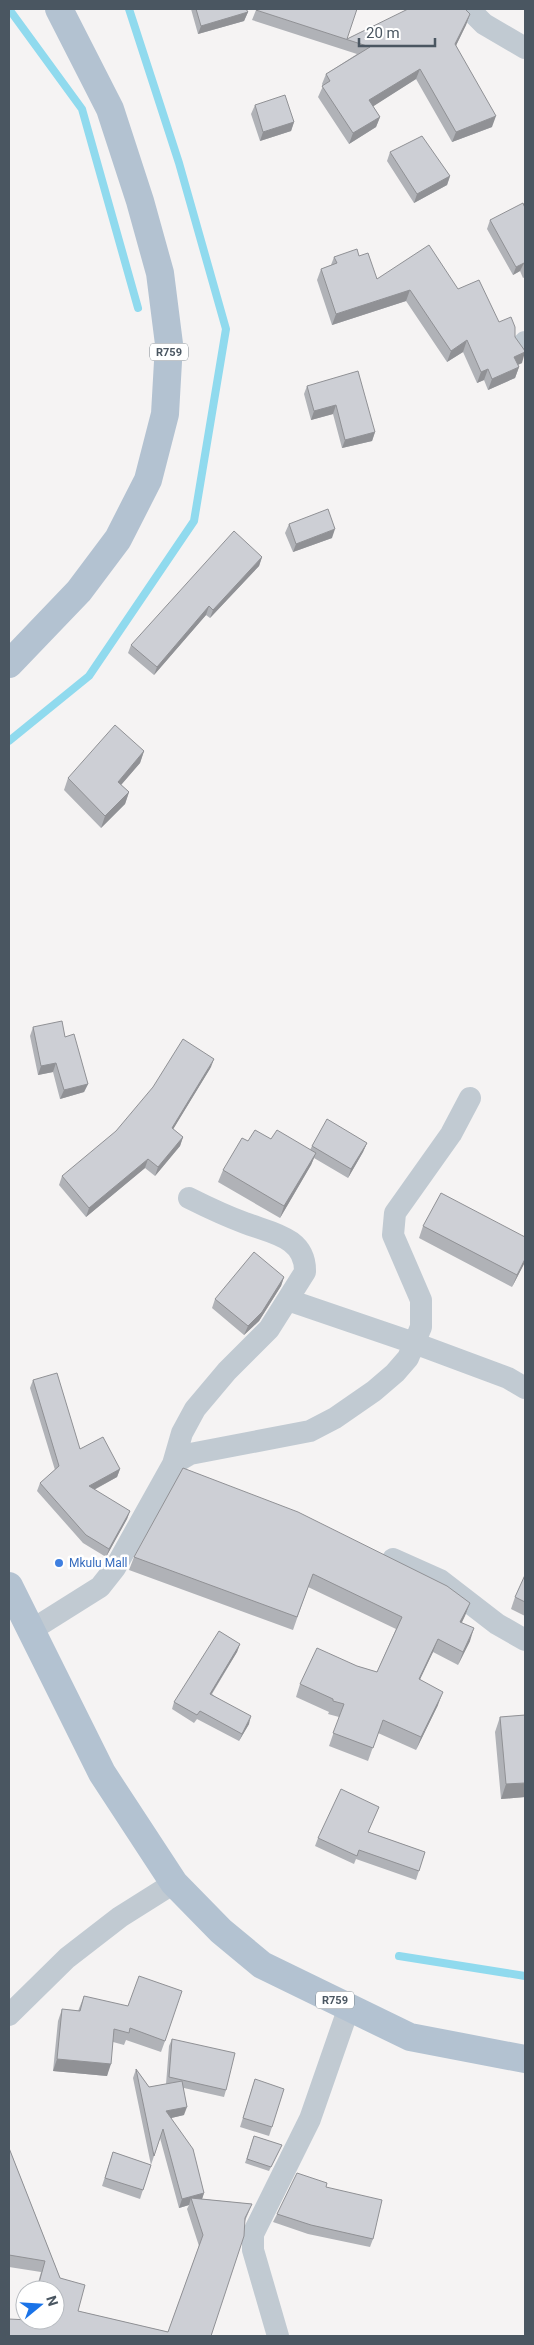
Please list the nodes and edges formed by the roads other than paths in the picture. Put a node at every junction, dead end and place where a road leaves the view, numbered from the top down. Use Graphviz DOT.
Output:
graph roads {
  1 [pos="59,9"];
  2 [pos="483,14"];
  3 [pos="525,48"];
  4 [pos="9,664"];
  5 [pos="470,1098"];
  6 [pos="189,1198"];
  7 [pos="288,1300"];
  8 [pos="414,1343"];
  9 [pos="525,1388"];
  10 [pos="173,1464"];
  11 [pos="393,1559"];
  12 [pos="9,1586"];
  13 [pos="30,1631"];
  14 [pos="525,1640"];
  15 [pos="174,1883"];
  16 [pos="349,2006"];
  17 [pos="9,2016"];
  18 [pos="525,2059"];
  19 [pos="278,2336"];
  1 -- 4 [label="main road, R759"];
  2 -- 3 [label="street"];
  5 -- 8 [label="street"];
  6 -- 7 [label="street"];
  7 -- 8 [label="street"];
  7 -- 10 [label="street"];
  8 -- 9 [label="street"];
  8 -- 10 [label="street"];
  10 -- 13 [label="street"];
  11 -- 14 [label="street"];
  12 -- 13 [label="main road, R759"];
  13 -- 15 [label="main road, R759"];
  15 -- 16 [label="main road, R759"];
  15 -- 17 [label="street"];
  16 -- 18 [label="main road, R759"];
  16 -- 19 [label="street"];
}
